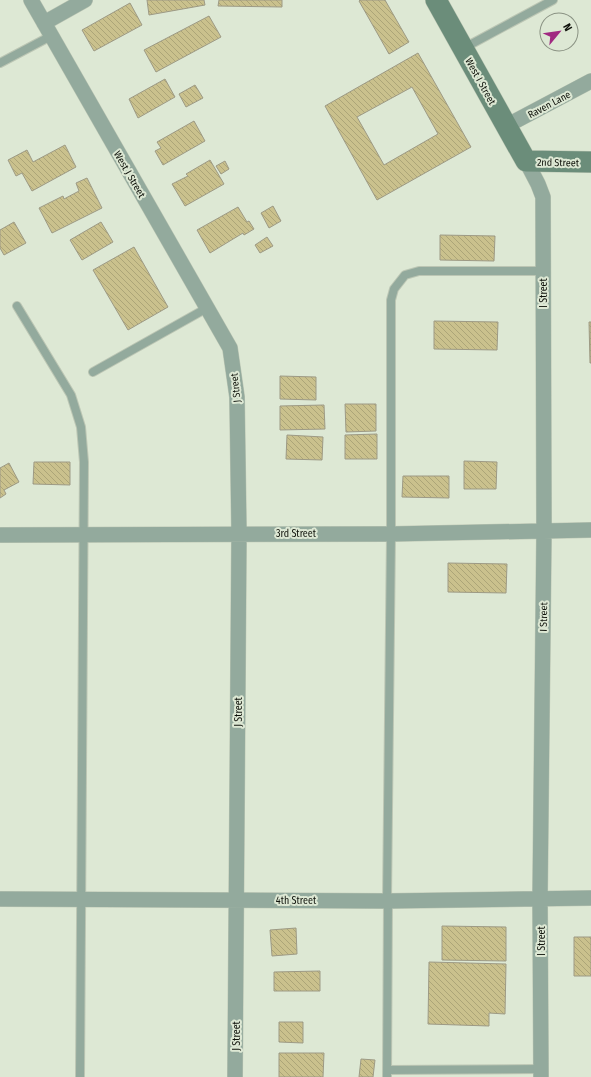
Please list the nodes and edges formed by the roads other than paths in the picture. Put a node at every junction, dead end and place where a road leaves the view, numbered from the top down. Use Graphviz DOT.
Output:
graph roads {
  1 [pos="31,0"];
  2 [pos="85,0"];
  3 [pos="436,0"];
  4 [pos="553,0"];
  5 [pos="48,30"];
  6 [pos="463,48"];
  7 [pos="0,63"];
  8 [pos="591,81"];
  9 [pos="506,126"];
  10 [pos="526,161"];
  11 [pos="591,162"];
  12 [pos="542,271"];
  13 [pos="17,306"];
  14 [pos="207,308"];
  15 [pos="230,348"];
  16 [pos="93,372"];
  17 [pos="591,530"];
  18 [pos="544,531"];
  19 [pos="239,533"];
  20 [pos="84,534"];
  21 [pos="391,534"];
  22 [pos="0,535"];
  23 [pos="540,898"];
  24 [pos="591,898"];
  25 [pos="0,899"];
  26 [pos="81,899"];
  27 [pos="237,900"];
  28 [pos="387,900"];
  29 [pos="541,1073"];
  30 [pos="387,1074"];
  31 [pos="80,1077"];
  32 [pos="235,1077"];
  1 -- 5 [label="street, West J Street"];
  2 -- 5 [label="street"];
  3 -- 6 [label="street, West I Street"];
  4 -- 6 [label="lane"];
  5 -- 7 [label="lane"];
  5 -- 14 [label="street, West J Street"];
  6 -- 9 [label="street, West I Street"];
  8 -- 9 [label="street, Raven Lane"];
  9 -- 10 [label="street, West I Street"];
  10 -- 11 [label="street, 2nd Street"];
  10 -- 12 [label="street, I Street"];
  12 -- 18 [label="street, I Street"];
  12 -- 21 [label="lane"];
  13 -- 20 [label="lane"];
  14 -- 15 [label="street, West J Street"];
  14 -- 16 [label="lane"];
  15 -- 19 [label="street, J Street"];
  17 -- 18 [label="street, 3rd Street"];
  18 -- 21 [label="street, 3rd Street"];
  18 -- 23 [label="street, I Street"];
  19 -- 20 [label="street, 3rd Street"];
  19 -- 21 [label="street, 3rd Street"];
  19 -- 27 [label="street, J Street"];
  20 -- 22 [label="street, 3rd Street"];
  20 -- 26 [label="lane"];
  21 -- 28 [label="lane"];
  23 -- 24 [label="street, 4th Street"];
  23 -- 28 [label="street, 4th Street"];
  23 -- 29 [label="street, I Street"];
  25 -- 26 [label="street, 4th Street"];
  26 -- 27 [label="street, 4th Street"];
  26 -- 31 [label="lane"];
  27 -- 28 [label="street, 4th Street"];
  27 -- 32 [label="street, J Street"];
  28 -- 30 [label="lane"];
  29 -- 30 [label="lane"];
}
